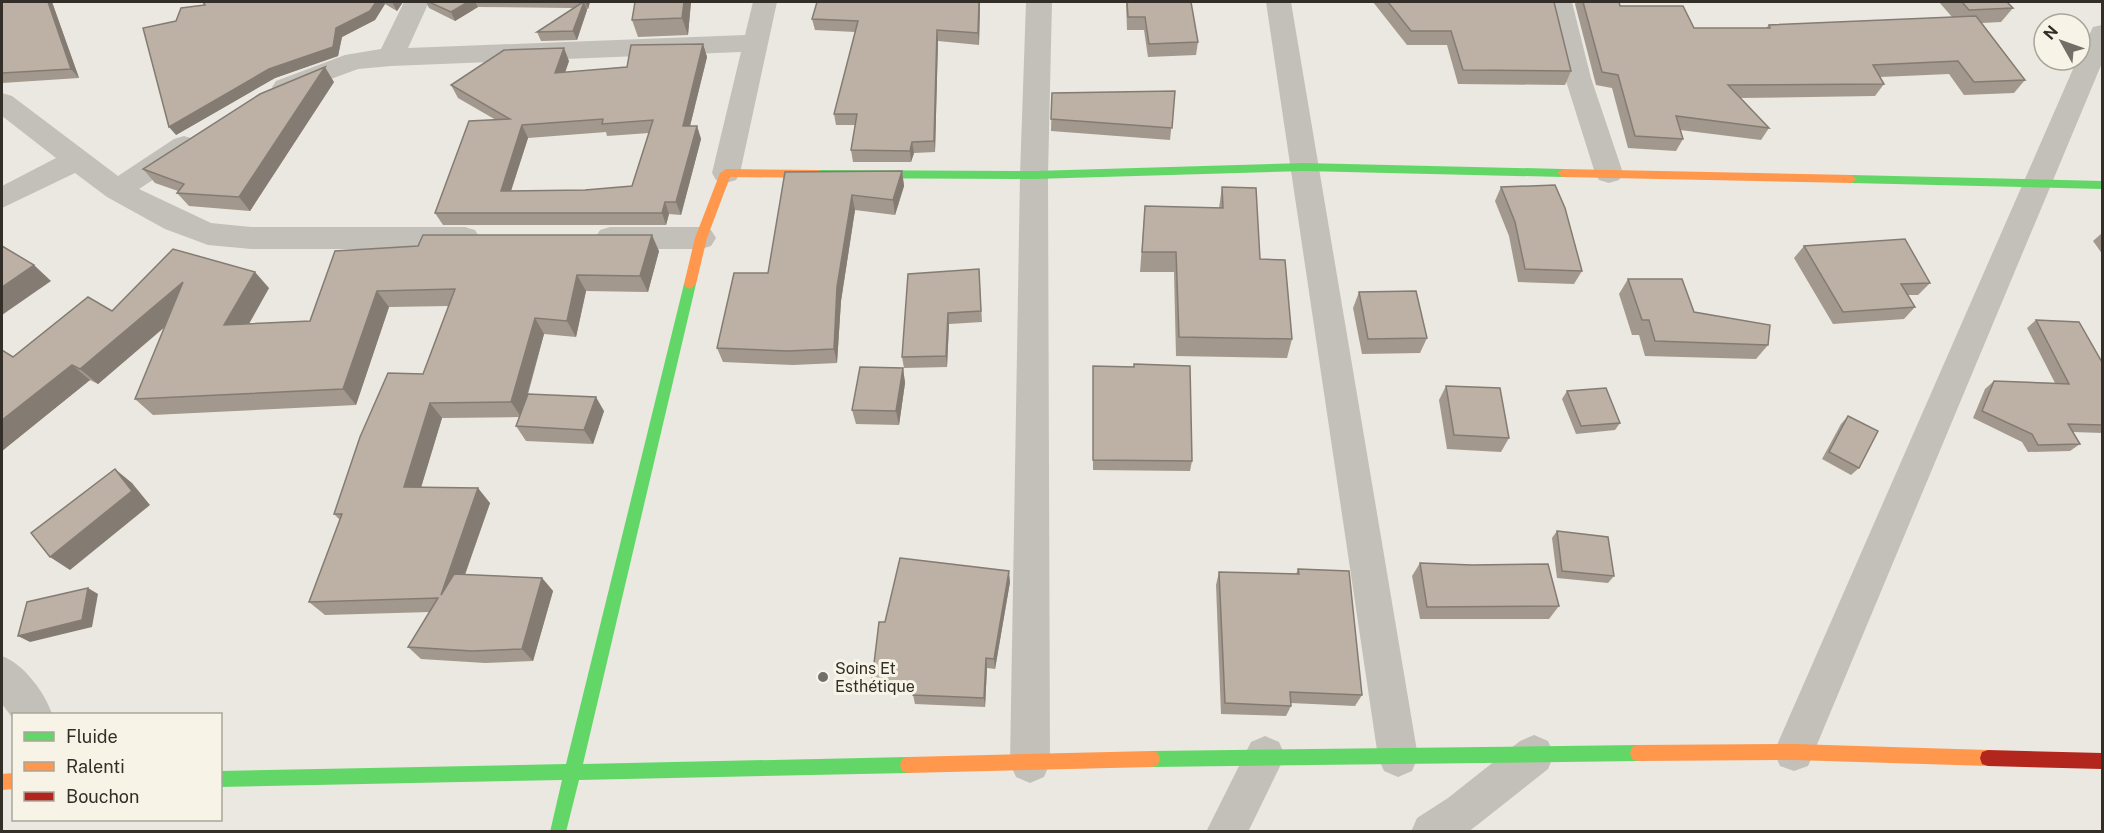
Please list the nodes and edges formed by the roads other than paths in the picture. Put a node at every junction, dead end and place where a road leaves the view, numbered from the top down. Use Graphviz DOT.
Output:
graph roads {
  1 [pos="416,2"];
  2 [pos="765,2"];
  3 [pos="1039,2"];
  4 [pos="1278,2"];
  5 [pos="1559,2"];
  6 [pos="2103,33"];
  7 [pos="755,43"];
  8 [pos="390,57"];
  9 [pos="259,100"];
  10 [pos="2,102"];
  11 [pos="206,132"];
  12 [pos="76,160"];
  13 [pos="1304,167"];
  14 [pos="726,173"];
  15 [pos="1609,173"];
  16 [pos="1034,175"];
  17 [pos="2037,183"];
  18 [pos="2103,185"];
  19 [pos="117,190"];
  20 [pos="2,198"];
  21 [pos="488,238"];
  22 [pos="582,238"];
  23 [pos="701,238"];
  24 [pos="2,674"];
  25 [pos="32,713"];
  26 [pos="1794,752"];
  27 [pos="1534,755"];
  28 [pos="1265,756"];
  29 [pos="1398,757"];
  30 [pos="2103,761"];
  31 [pos="1030,763"];
  32 [pos="573,774"];
  33 [pos="222,779"];
  34 [pos="558,831"];
  35 [pos="1226,831"];
  36 [pos="1431,831"];
  1 -- 8 [label="street"];
  2 -- 7 [label="street"];
  3 -- 16 [label="street"];
  4 -- 13 [label="street"];
  5 -- 15 [label="street"];
  6 -- 17 [label="street"];
  7 -- 8 [label="street"];
  7 -- 14 [label="street"];
  8 -- 9 [label="street"];
  10 -- 12 [label="street"];
  11 -- 19 [label="street"];
  12 -- 19 [label="street"];
  12 -- 20 [label="street"];
  13 -- 15 [label="street"];
  13 -- 16 [label="street"];
  13 -- 29 [label="street"];
  14 -- 16 [label="street"];
  14 -- 23 [label="street"];
  15 -- 17 [label="street"];
  16 -- 31 [label="street"];
  17 -- 18 [label="street"];
  17 -- 26 [label="street"];
  19 -- 21 [label="street"];
  22 -- 23 [label="street"];
  23 -- 32 [label="street"];
  24 -- 25 [label="street"];
  26 -- 27 [label="street"];
  26 -- 30 [label="street"];
  27 -- 29 [label="street"];
  27 -- 36 [label="street"];
  28 -- 29 [label="street"];
  28 -- 31 [label="street"];
  28 -- 35 [label="street"];
  31 -- 32 [label="street"];
  32 -- 33 [label="street"];
  32 -- 34 [label="street"];
}
